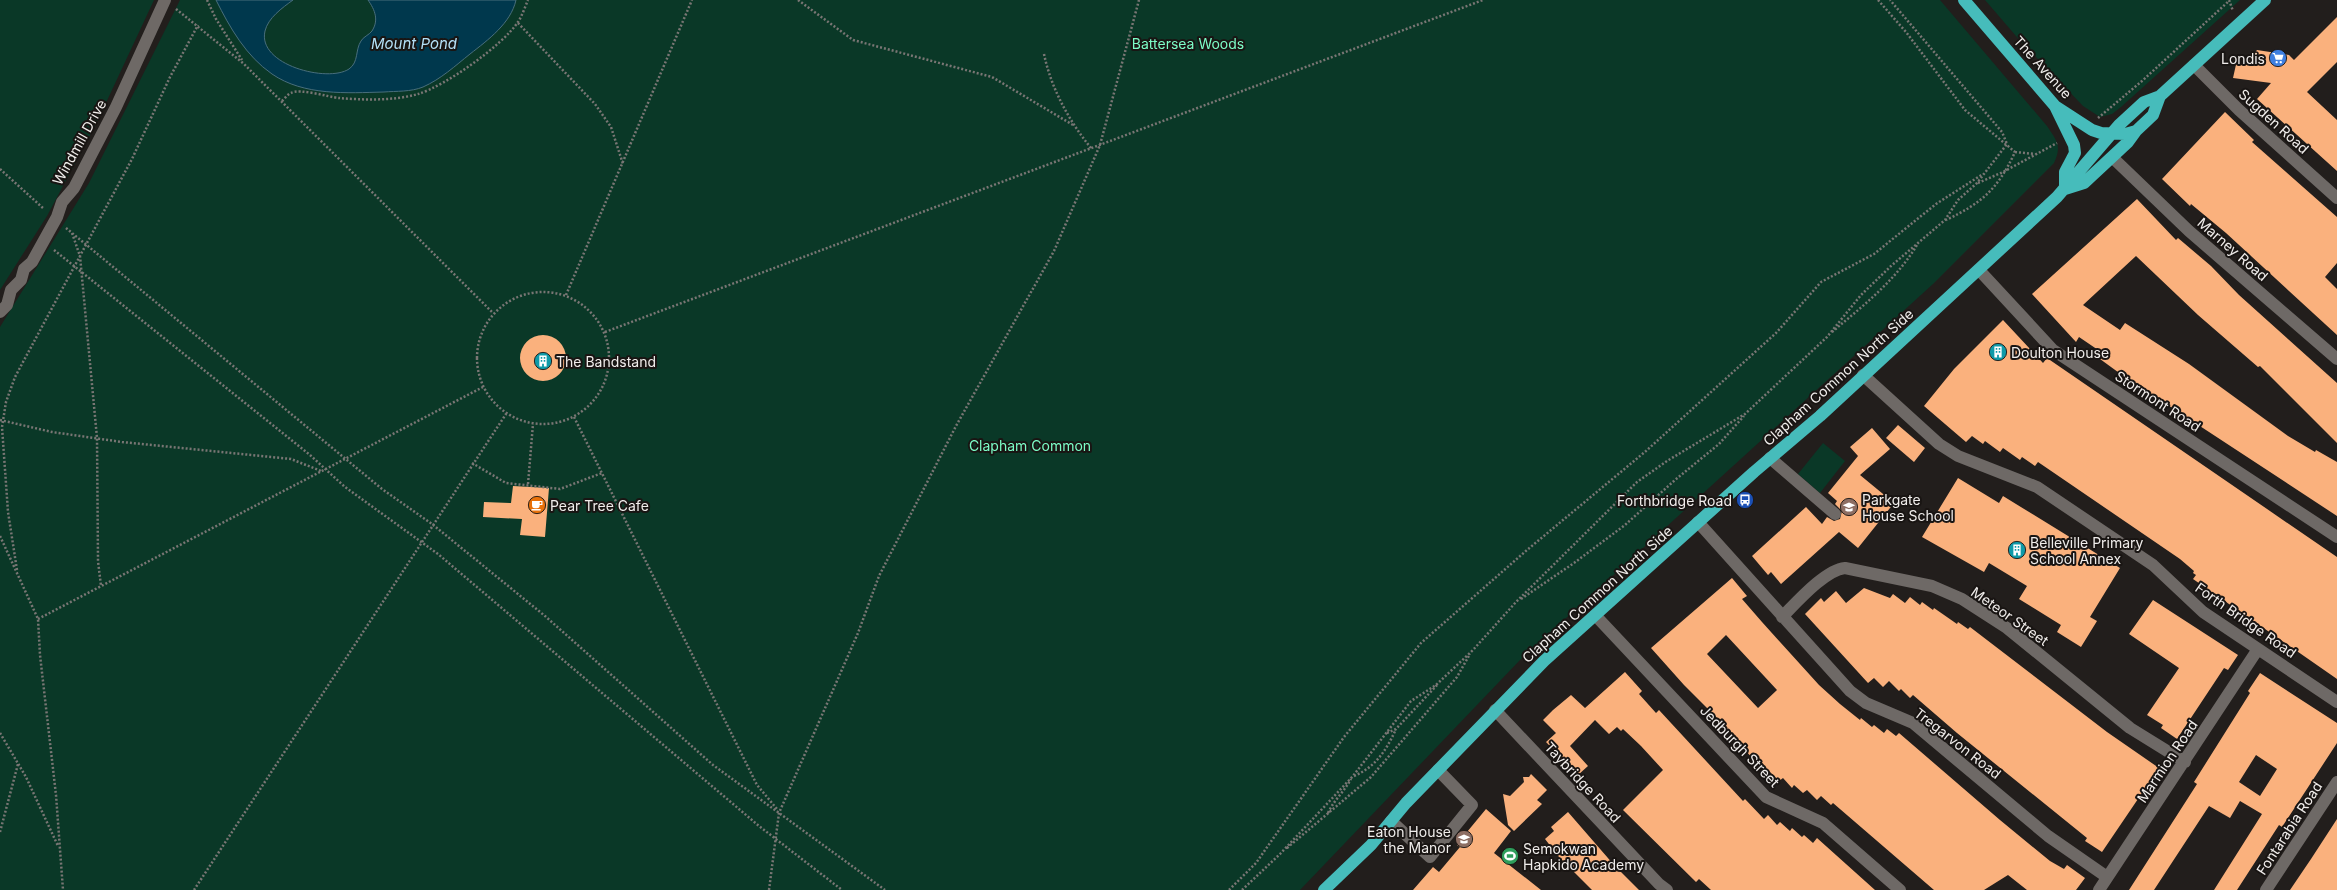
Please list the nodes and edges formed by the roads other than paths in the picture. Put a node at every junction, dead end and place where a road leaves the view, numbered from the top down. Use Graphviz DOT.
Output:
graph roads {
  1 [pos="1964,0"];
  2 [pos="2265,0"];
  3 [pos="170,3"];
  4 [pos="2194,65"];
  5 [pos="2160,96"];
  6 [pos="2054,106"];
  7 [pos="2136,131"];
  8 [pos="2111,135"];
  9 [pos="2113,158"];
  10 [pos="2065,189"];
  11 [pos="2337,198"];
  12 [pos="1979,270"];
  13 [pos="0,312"];
  14 [pos="2337,359"];
  15 [pos="1863,375"];
  16 [pos="1770,458"];
  17 [pos="1834,514"];
  18 [pos="1698,522"];
  19 [pos="2337,537"];
  20 [pos="1595,615"];
  21 [pos="1782,617"];
  22 [pos="2258,649"];
  23 [pos="2337,702"];
  24 [pos="1495,710"];
  25 [pos="2184,762"];
  26 [pos="1438,770"];
  27 [pos="2337,782"];
  28 [pos="1391,821"];
  29 [pos="2107,877"];
  30 [pos="1324,890"];
  31 [pos="1668,890"];
  32 [pos="1900,890"];
  33 [pos="2099,890"];
  34 [pos="2266,890"];
  1 -- 6 [label="highway, The Avenue"];
  2 -- 4 [label="highway, Clapham Common North Side"];
  3 -- 13 [label="street, Windmill Drive"];
  4 -- 5 [label="highway, Clapham Common North Side"];
  4 -- 11 [label="street, Sugden Road"];
  5 -- 7 [label="highway, Clapham Common North Side"];
  5 -- 8 [label="highway"];
  6 -- 8 [label="highway, The Avenue"];
  6 -- 10 [label="highway"];
  7 -- 8 [label="highway, The Avenue"];
  7 -- 9 [label="highway, Clapham Common North Side"];
  8 -- 10 [label="highway"];
  9 -- 10 [label="highway, Clapham Common North Side"];
  9 -- 14 [label="street, Marney Road"];
  10 -- 12 [label="highway, Clapham Common North Side"];
  12 -- 15 [label="highway, Clapham Common North Side"];
  12 -- 19 [label="street, Stormont Road"];
  15 -- 16 [label="highway, Clapham Common North Side"];
  15 -- 22 [label="street, Forth Bridge Road"];
  16 -- 17 [label="street"];
  16 -- 18 [label="highway, Clapham Common North Side"];
  18 -- 20 [label="highway, Clapham Common North Side"];
  18 -- 21 [label="street, Tregarvon Road"];
  20 -- 24 [label="highway, Clapham Common North Side"];
  20 -- 32 [label="street, Jedburgh Street"];
  21 -- 25 [label="street, Meteor Street"];
  21 -- 29 [label="street, Tregarvon Road"];
  22 -- 23 [label="street, Forth Bridge Road"];
  22 -- 25 [label="street, Marmion Road"];
  24 -- 26 [label="highway, Clapham Common North Side"];
  24 -- 31 [label="street, Taybridge Road"];
  25 -- 29 [label="street, Marmion Road"];
  26 -- 28 [label="highway, Clapham Common North Side"];
  26 -- 28 [label="street"];
  27 -- 34 [label="street, Fontarabia Road"];
  28 -- 30 [label="highway, Clapham Common North Side"];
  29 -- 33 [label="street, Marmion Road"];
}
